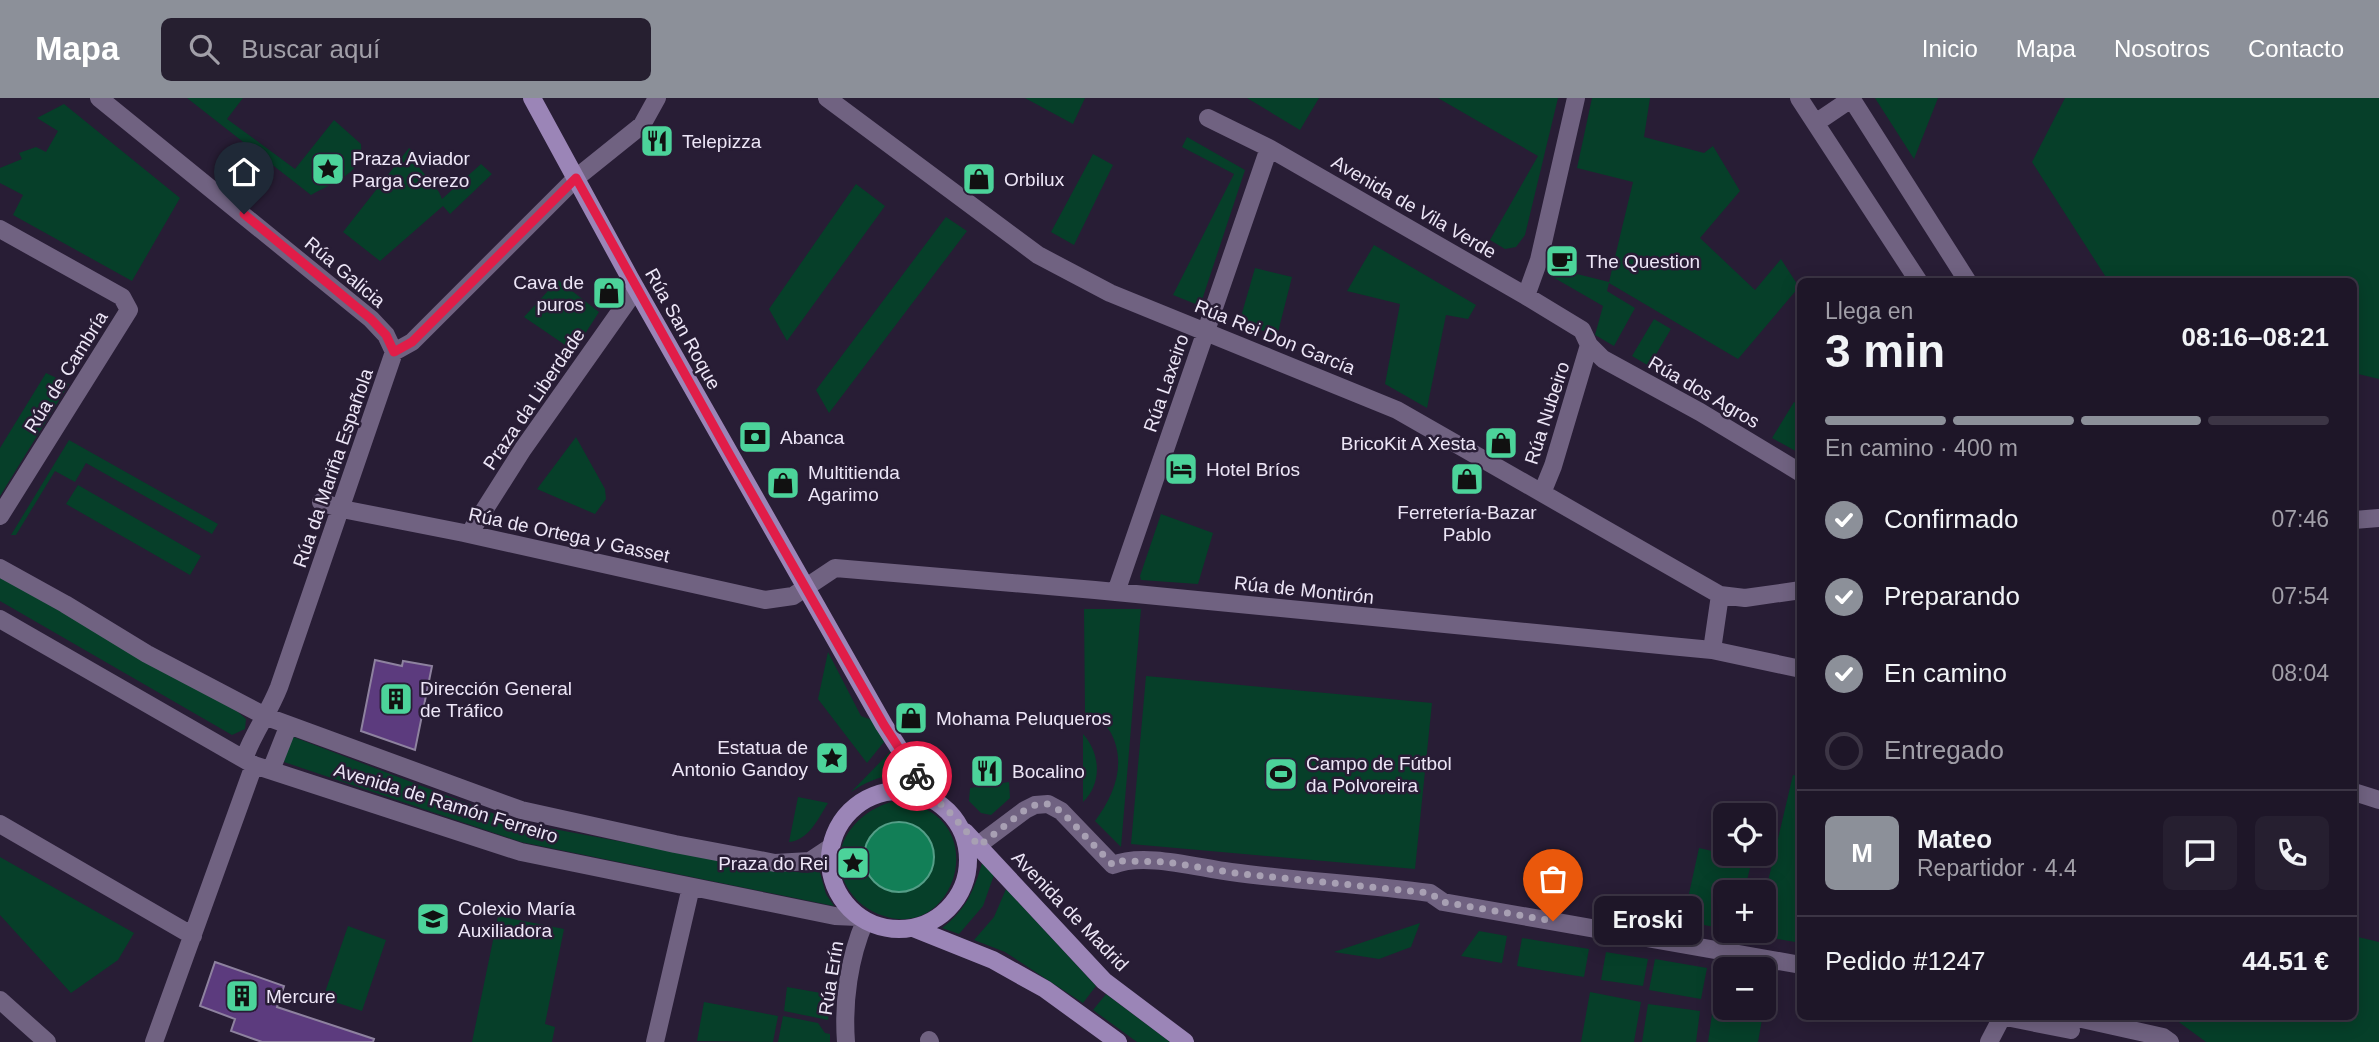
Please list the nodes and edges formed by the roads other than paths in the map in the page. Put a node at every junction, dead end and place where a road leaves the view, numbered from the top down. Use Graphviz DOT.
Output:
graph roads {
  1 [pos="99,98"];
  2 [pos="532,98"];
  3 [pos="657,98"];
  4 [pos="827,98"];
  5 [pos="1576,98"];
  6 [pos="1799,98"];
  7 [pos="1851,98"];
  8 [pos="1208,118"];
  9 [pos="1817,122"];
  10 [pos="1269,148"];
  11 [pos="576,178"];
  12 [pos="0,229"];
  13 [pos="1916,278"];
  14 [pos="1965,278"];
  15 [pos="636,289"];
  16 [pos="1526,296"];
  17 [pos="1206,331"];
  18 [pos="1589,345"];
  19 [pos="394,352"];
  20 [pos="1797,471"];
  21 [pos="1542,494"];
  22 [pos="321,502"];
  23 [pos="342,509"];
  24 [pos="0,516"];
  25 [pos="2379,518"];
  26 [pos="2357,520"];
  27 [pos="469,534"];
  28 [pos="0,568"];
  29 [pos="805,584"];
  30 [pos="1797,591"];
  31 [pos="1116,592"];
  32 [pos="1720,596"];
  33 [pos="0,619"];
  34 [pos="1712,650"];
  35 [pos="1797,668"];
  36 [pos="267,717"];
  37 [pos="288,727"];
  38 [pos="256,765"];
  39 [pos="2357,793"];
  40 [pos="931,798"];
  41 [pos="2379,800"];
  42 [pos="0,824"];
  43 [pos="831,847"];
  44 [pos="974,849"];
  45 [pos="691,887"];
  46 [pos="862,919"];
  47 [pos="914,929"];
  48 [pos="193,936"];
  49 [pos="1797,964"];
  50 [pos="0,1000"];
  51 [pos="2002,1020"];
  52 [pos="2026,1020"];
  53 [pos="2071,1026"];
  54 [pos="47,1042"];
  55 [pos="154,1042"];
  56 [pos="655,1042"];
  57 [pos="846,1042"];
  58 [pos="1118,1042"];
  59 [pos="1185,1042"];
  60 [pos="1989,1042"];
  61 [pos="2170,1042"];
  1 -- 19 [label="street, Rúa Galicia"];
  2 -- 11 [label="street, Rúa San Roque"];
  3 -- 11 [label="street, Rúa da Mariña Española"];
  4 -- 17 [label="street, Rúa Rei Don García"];
  5 -- 16 [label="street"];
  6 -- 9 [label="street"];
  7 -- 9 [label="street"];
  7 -- 14 [label="street"];
  8 -- 10 [label="street, Avenida de Vila Verde"];
  9 -- 13 [label="street"];
  10 -- 16 [label="street, Avenida de Vila Verde"];
  10 -- 17 [label="street, Rúa Laxeiro"];
  11 -- 15 [label="street, Rúa San Roque"];
  11 -- 19 [label="street, Rúa da Mariña Española"];
  12 -- 24 [label="street, Rúa de Cambría"];
  15 -- 27 [label="street, Praza da Liberdade"];
  15 -- 29 [label="street, Rúa San Roque"];
  16 -- 18 [label="street, Avenida de Vila Verde"];
  17 -- 21 [label="street, Rúa Rei Don García"];
  17 -- 31 [label="street, Rúa Laxeiro"];
  18 -- 20 [label="street, Rúa dos Agros"];
  18 -- 21 [label="street, Rúa Nubeiro"];
  19 -- 23 [label="street, Rúa da Mariña Española"];
  21 -- 32 [label="street, Rúa Rei Don García"];
  22 -- 23 [label="street, Rúa de Ortega y Gasset"];
  23 -- 27 [label="street, Rúa de Ortega y Gasset"];
  23 -- 36 [label="street, Rúa da Mariña Española"];
  25 -- 26 [label="street"];
  27 -- 29 [label="street, Rúa de Ortega y Gasset"];
  28 -- 36 [label="street, Avenida de Ramón Ferreiro"];
  29 -- 31 [label="street, Rúa de Montirón"];
  29 -- 40 [label="street"];
  30 -- 32 [label="street"];
  31 -- 34 [label="street, Rúa de Montirón"];
  32 -- 34 [label="street"];
  33 -- 38 [label="street, Avenida de Ramón Ferreiro"];
  34 -- 35 [label="street, Rúa de Montirón"];
  36 -- 37 [label="street, Avenida de Ramón Ferreiro"];
  36 -- 38 [label="street"];
  37 -- 38 [label="street"];
  37 -- 43 [label="street, Avenida de Ramón Ferreiro"];
  38 -- 45 [label="street, Avenida de Ramón Ferreiro"];
  38 -- 48 [label="street"];
  39 -- 41 [label="street"];
  40 -- 43 [label="street"];
  40 -- 44 [label="street, Avenida de Madrid"];
  42 -- 48 [label="street"];
  43 -- 46 [label="street"];
  44 -- 47 [label="street"];
  44 -- 49 [label="street"];
  44 -- 59 [label="street, Avenida de Madrid"];
  45 -- 46 [label="street, Avenida de Ramón Ferreiro"];
  45 -- 56 [label="street"];
  46 -- 47 [label="street"];
  46 -- 57 [label="street, Rúa Erín"];
  47 -- 58 [label="street"];
  48 -- 55 [label="street"];
  50 -- 54 [label="street"];
  51 -- 60 [label="street"];
  52 -- 53 [label="street"];
  53 -- 61 [label="street"];
}
